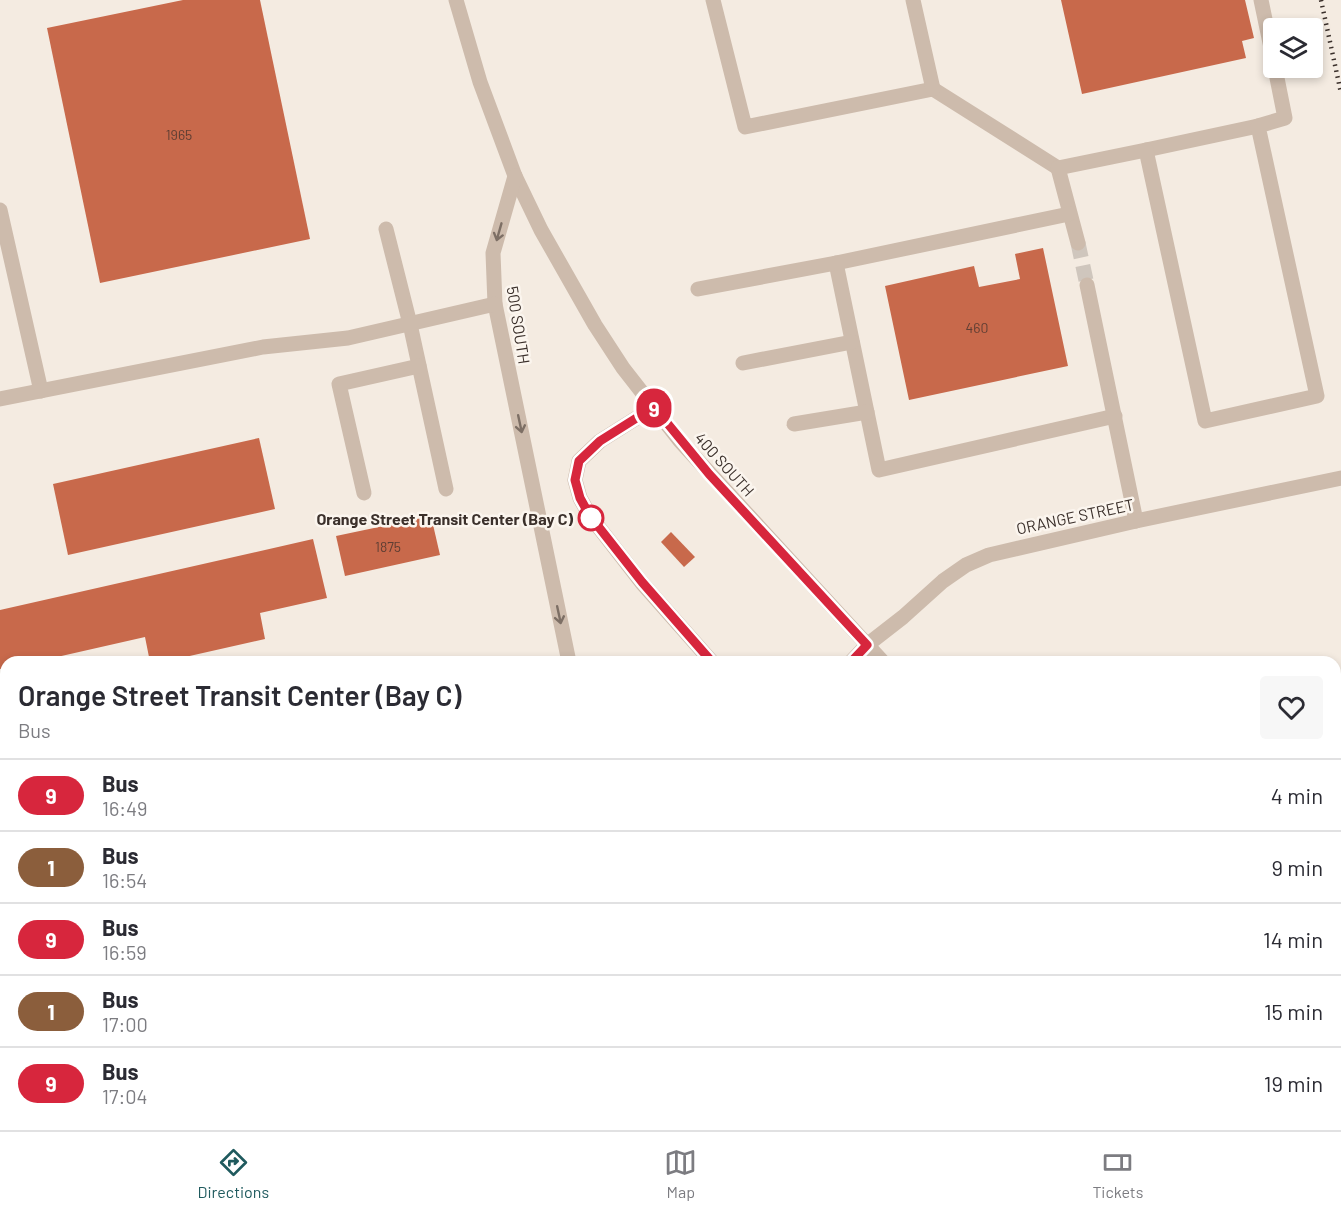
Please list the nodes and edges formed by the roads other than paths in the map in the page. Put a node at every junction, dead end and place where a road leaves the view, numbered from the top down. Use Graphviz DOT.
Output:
graph roads {
  1 [pos="456,0"];
  2 [pos="713,0"];
  3 [pos="913,0"];
  4 [pos="1261,0"];
  5 [pos="1265,18"];
  6 [pos="1277,78"];
  7 [pos="933,89"];
  8 [pos="1258,126"];
  9 [pos="1146,150"];
  10 [pos="1059,168"];
  11 [pos="515,176"];
  12 [pos="0,210"];
  13 [pos="1069,214"];
  14 [pos="386,229"];
  15 [pos="1078,243"];
  16 [pos="836,263"];
  17 [pos="1086,285"];
  18 [pos="698,289"];
  19 [pos="495,304"];
  20 [pos="410,324"];
  21 [pos="852,342"];
  22 [pos="743,363"];
  23 [pos="418,366"];
  24 [pos="41,391"];
  25 [pos="0,399"];
  26 [pos="654,407"];
  27 [pos="867,412"];
  28 [pos="1115,416"];
  29 [pos="794,424"];
  30 [pos="1341,478"];
  31 [pos="446,489"];
  32 [pos="364,493"];
  33 [pos="1136,521"];
  34 [pos="867,645"];
  35 [pos="568,656"];
  36 [pos="707,656"];
  37 [pos="857,656"];
  38 [pos="877,656"];
  1 -- 11 [label="street"];
  2 -- 7 [label="street"];
  3 -- 7 [label="street"];
  4 -- 5 [label="street"];
  6 -- 8 [label="street"];
  7 -- 10 [label="street"];
  8 -- 9 [label="street"];
  8 -- 9 [label="street"];
  9 -- 10 [label="street"];
  10 -- 13 [label="street"];
  11 -- 19 [label="street, 500 SOUTH, one-way"];
  11 -- 26 [label="street, 400 SOUTH"];
  12 -- 24 [label="street"];
  13 -- 15 [label="street"];
  13 -- 16 [label="street"];
  14 -- 20 [label="street"];
  16 -- 18 [label="street"];
  16 -- 21 [label="street"];
  17 -- 28 [label="street"];
  19 -- 20 [label="street"];
  19 -- 35 [label="street, 500 SOUTH, one-way"];
  20 -- 23 [label="street"];
  20 -- 24 [label="street"];
  21 -- 22 [label="street"];
  21 -- 27 [label="street"];
  23 -- 31 [label="street"];
  23 -- 32 [label="street"];
  24 -- 25 [label="street"];
  26 -- 34 [label="street, 400 SOUTH"];
  26 -- 36 [label="street"];
  27 -- 28 [label="street"];
  27 -- 29 [label="street"];
  28 -- 33 [label="street"];
  30 -- 33 [label="street, ORANGE STREET"];
  33 -- 34 [label="street, ORANGE STREET"];
  34 -- 37 [label="street, ORANGE STREET"];
  34 -- 38 [label="street, 400 SOUTH"];
}
